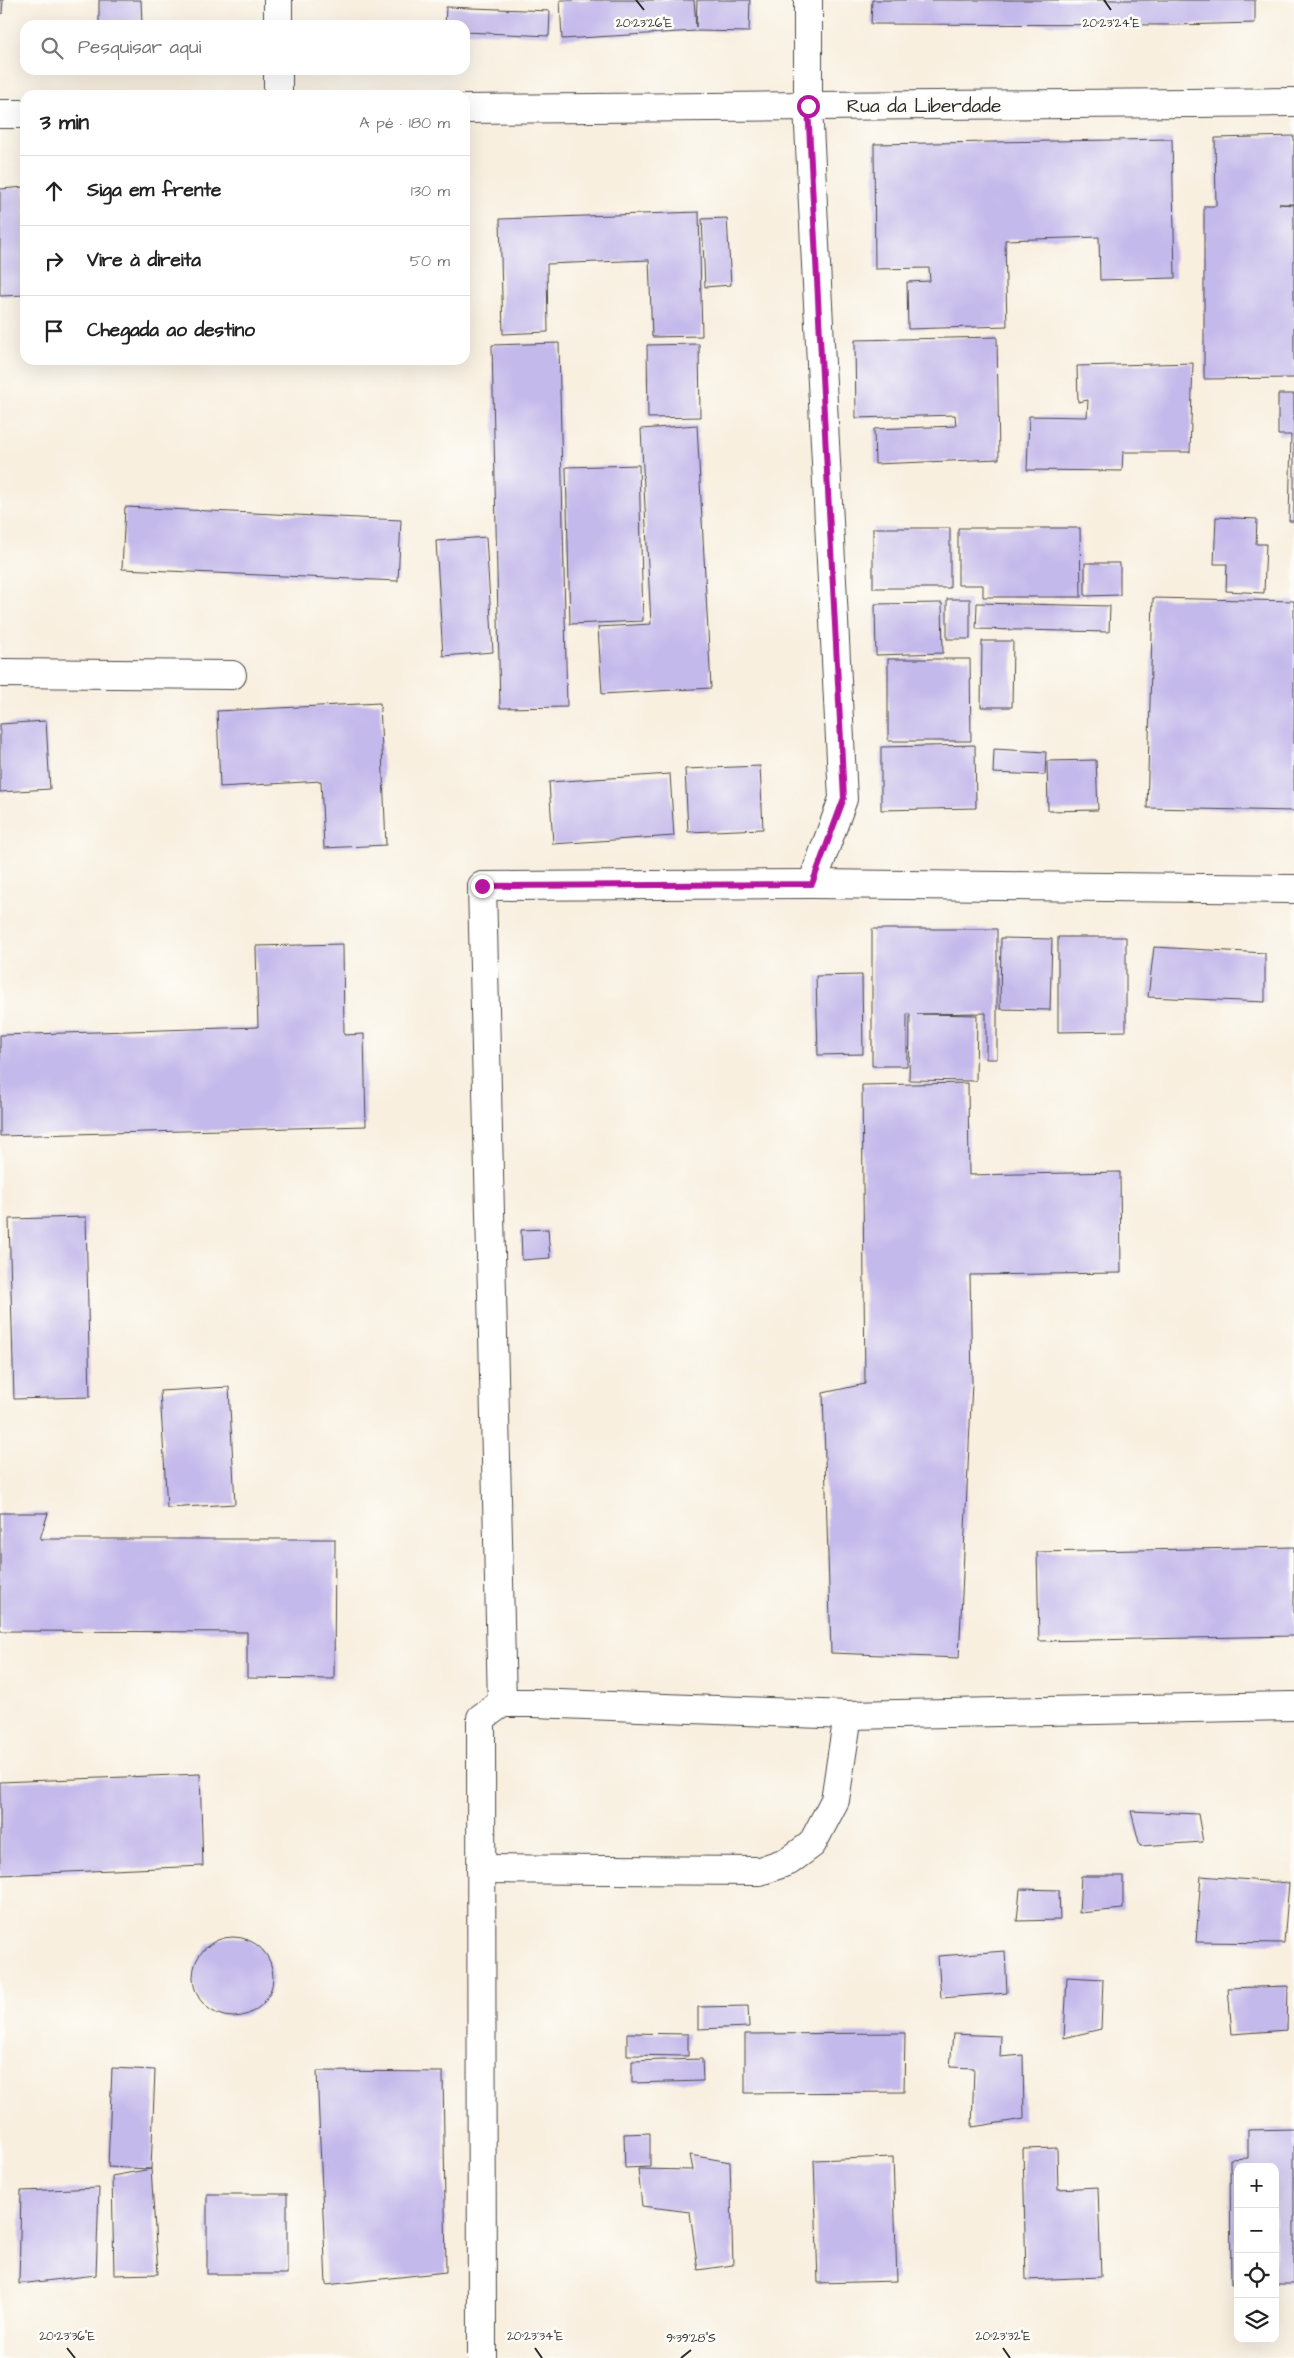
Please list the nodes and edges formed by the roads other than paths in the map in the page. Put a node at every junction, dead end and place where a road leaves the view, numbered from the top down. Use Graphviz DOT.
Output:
graph roads {
  1 [pos="278,0"];
  2 [pos="808,0"];
  3 [pos="278,20"];
  4 [pos="278,75"];
  5 [pos="278,90"];
  6 [pos="1294,102"];
  7 [pos="808,106"];
  8 [pos="470,109"];
  9 [pos="0,114"];
  10 [pos="20,114"];
  11 [pos="0,673"];
  12 [pos="232,675"];
  13 [pos="812,884"];
  14 [pos="1294,889"];
  15 [pos="502,1703"];
  16 [pos="1294,1706"];
  17 [pos="848,1715"];
  18 [pos="481,1868"];
  19 [pos="482,2358"];
  1 -- 3 [label="street"];
  2 -- 7 [label="street"];
  4 -- 5 [label="street"];
  6 -- 7 [label="street, Rua da Liberdade"];
  7 -- 8 [label="street, Rua da Liberdade"];
  7 -- 13 [label="street"];
  9 -- 10 [label="street"];
  11 -- 12 [label="street"];
  13 -- 14 [label="street"];
  13 -- 15 [label="street"];
  15 -- 17 [label="street"];
  15 -- 18 [label="street"];
  16 -- 17 [label="street"];
  17 -- 18 [label="street"];
  18 -- 19 [label="street"];
}
